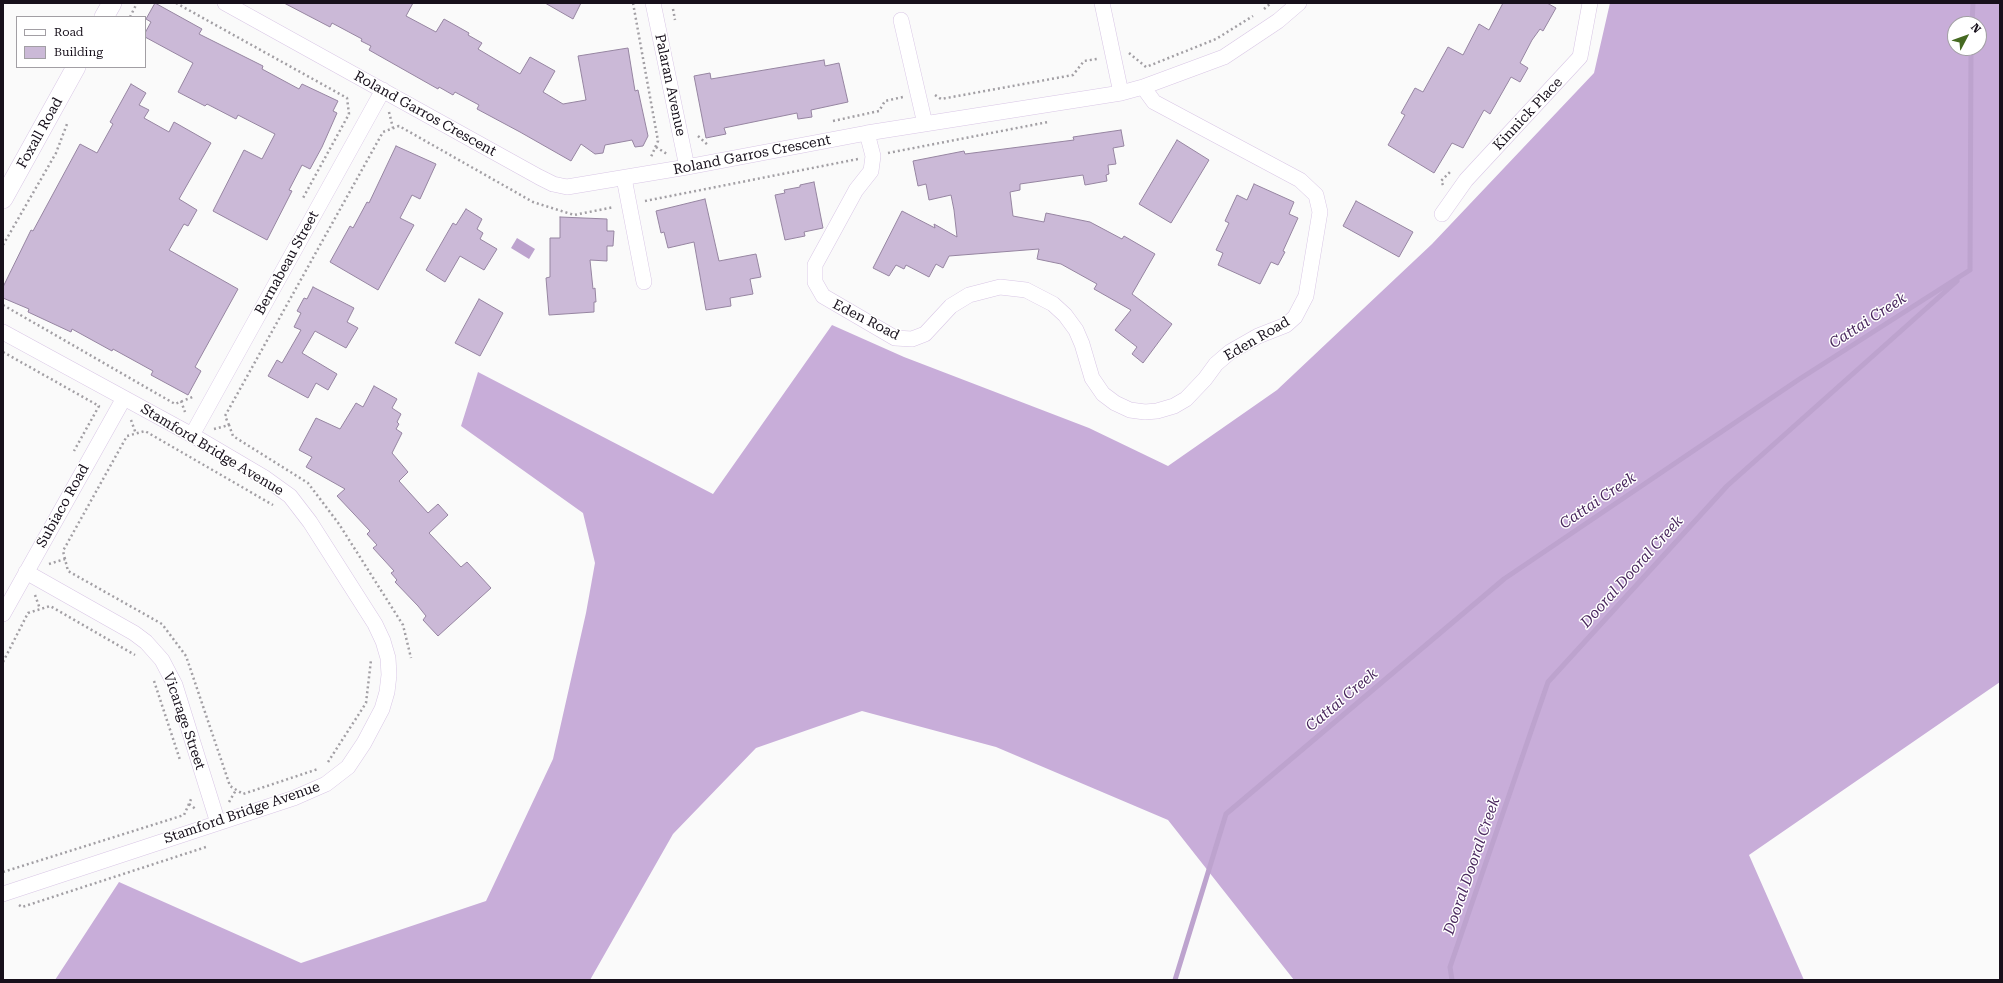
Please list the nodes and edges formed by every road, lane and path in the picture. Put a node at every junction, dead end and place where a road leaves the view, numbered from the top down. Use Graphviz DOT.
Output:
graph roads {
  1 [pos="112,3"];
  2 [pos="137,3"];
  3 [pos="176,3"];
  4 [pos="225,3"];
  5 [pos="633,3"];
  6 [pos="653,3"];
  7 [pos="1102,3"];
  8 [pos="1271,3"];
  9 [pos="1299,3"];
  10 [pos="1590,3"];
  11 [pos="673,9"];
  12 [pos="105,16"];
  13 [pos="130,16"];
  14 [pos="901,20"];
  15 [pos="676,25"];
  16 [pos="1128,47"];
  17 [pos="1129,54"];
  18 [pos="1114,56"];
  19 [pos="75,68"];
  20 [pos="1143,87"];
  21 [pos="383,90"];
  22 [pos="1121,93"];
  23 [pos="918,95"];
  24 [pos="67,122"];
  25 [pos="828,123"];
  26 [pos="925,124"];
  27 [pos="867,133"];
  28 [pos="696,134"];
  29 [pos="717,145"];
  30 [pos="651,158"];
  31 [pos="688,167"];
  32 [pos="624,178"];
  33 [pos="4,195"];
  34 [pos="300,204"];
  35 [pos="1442,214"];
  36 [pos="3,245"];
  37 [pos="644,282"];
  38 [pos="3,305"];
  39 [pos="3,332"];
  40 [pos="3,352"];
  41 [pos="198,389"];
  42 [pos="124,398"];
  43 [pos="192,435"];
  44 [pos="72,454"];
  45 [pos="273,506"];
  46 [pos="65,559"];
  47 [pos="26,572"];
  48 [pos="40,609"];
  49 [pos="3,614"];
  50 [pos="137,657"];
  51 [pos="371,657"];
  52 [pos="3,662"];
  53 [pos="151,674"];
  54 [pos="180,762"];
  55 [pos="190,791"];
  56 [pos="218,824"];
  57 [pos="206,847"];
  58 [pos="3,872"];
  59 [pos="3,894"];
  60 [pos="22,907"];
  1 -- 12 [label="street"];
  2 -- 13 [label="path"];
  3 -- 34 [label="path"];
  4 -- 21 [label="street, Roland Garros Crescent"];
  5 -- 30 [label="path"];
  6 -- 31 [label="street, Palaran Avenue"];
  7 -- 18 [label="street"];
  8 -- 17 [label="path"];
  9 -- 20 [label="street, Roland Garros Crescent"];
  10 -- 35 [label="street, Kinnick Place"];
  11 -- 15 [label="path"];
  14 -- 23 [label="street"];
  16 -- 17 [label="path"];
  17 -- 18 [label="path"];
  18 -- 22 [label="street"];
  18 -- 23 [label="path"];
  19 -- 33 [label="street, Foxall Road"];
  20 -- 22 [label="street, Roland Garros Crescent"];
  20 -- 27 [label="street, Eden Road"];
  21 -- 32 [label="street, Roland Garros Crescent"];
  21 -- 43 [label="street, Bernabeau Street"];
  22 -- 26 [label="street, Roland Garros Crescent"];
  23 -- 25 [label="path"];
  23 -- 26 [label="street"];
  24 -- 36 [label="path"];
  26 -- 27 [label="street, Roland Garros Crescent"];
  27 -- 31 [label="street, Roland Garros Crescent"];
  28 -- 29 [label="path"];
  31 -- 32 [label="street, Roland Garros Crescent"];
  32 -- 37 [label="street"];
  38 -- 41 [label="path"];
  39 -- 42 [label="street, Stamford Bridge Avenue"];
  40 -- 44 [label="path"];
  42 -- 43 [label="street, Stamford Bridge Avenue"];
  42 -- 47 [label="street, Subiaco Road"];
  43 -- 56 [label="street, Stamford Bridge Avenue"];
  45 -- 46 [label="path"];
  46 -- 47 [label="path"];
  46 -- 51 [label="path"];
  47 -- 48 [label="path"];
  47 -- 49 [label="street, Subiaco Road"];
  47 -- 56 [label="street, Vicarage Street"];
  48 -- 50 [label="path"];
  48 -- 52 [label="path"];
  53 -- 54 [label="path"];
  55 -- 58 [label="path"];
  56 -- 59 [label="street, Stamford Bridge Avenue"];
  57 -- 60 [label="path"];
}
